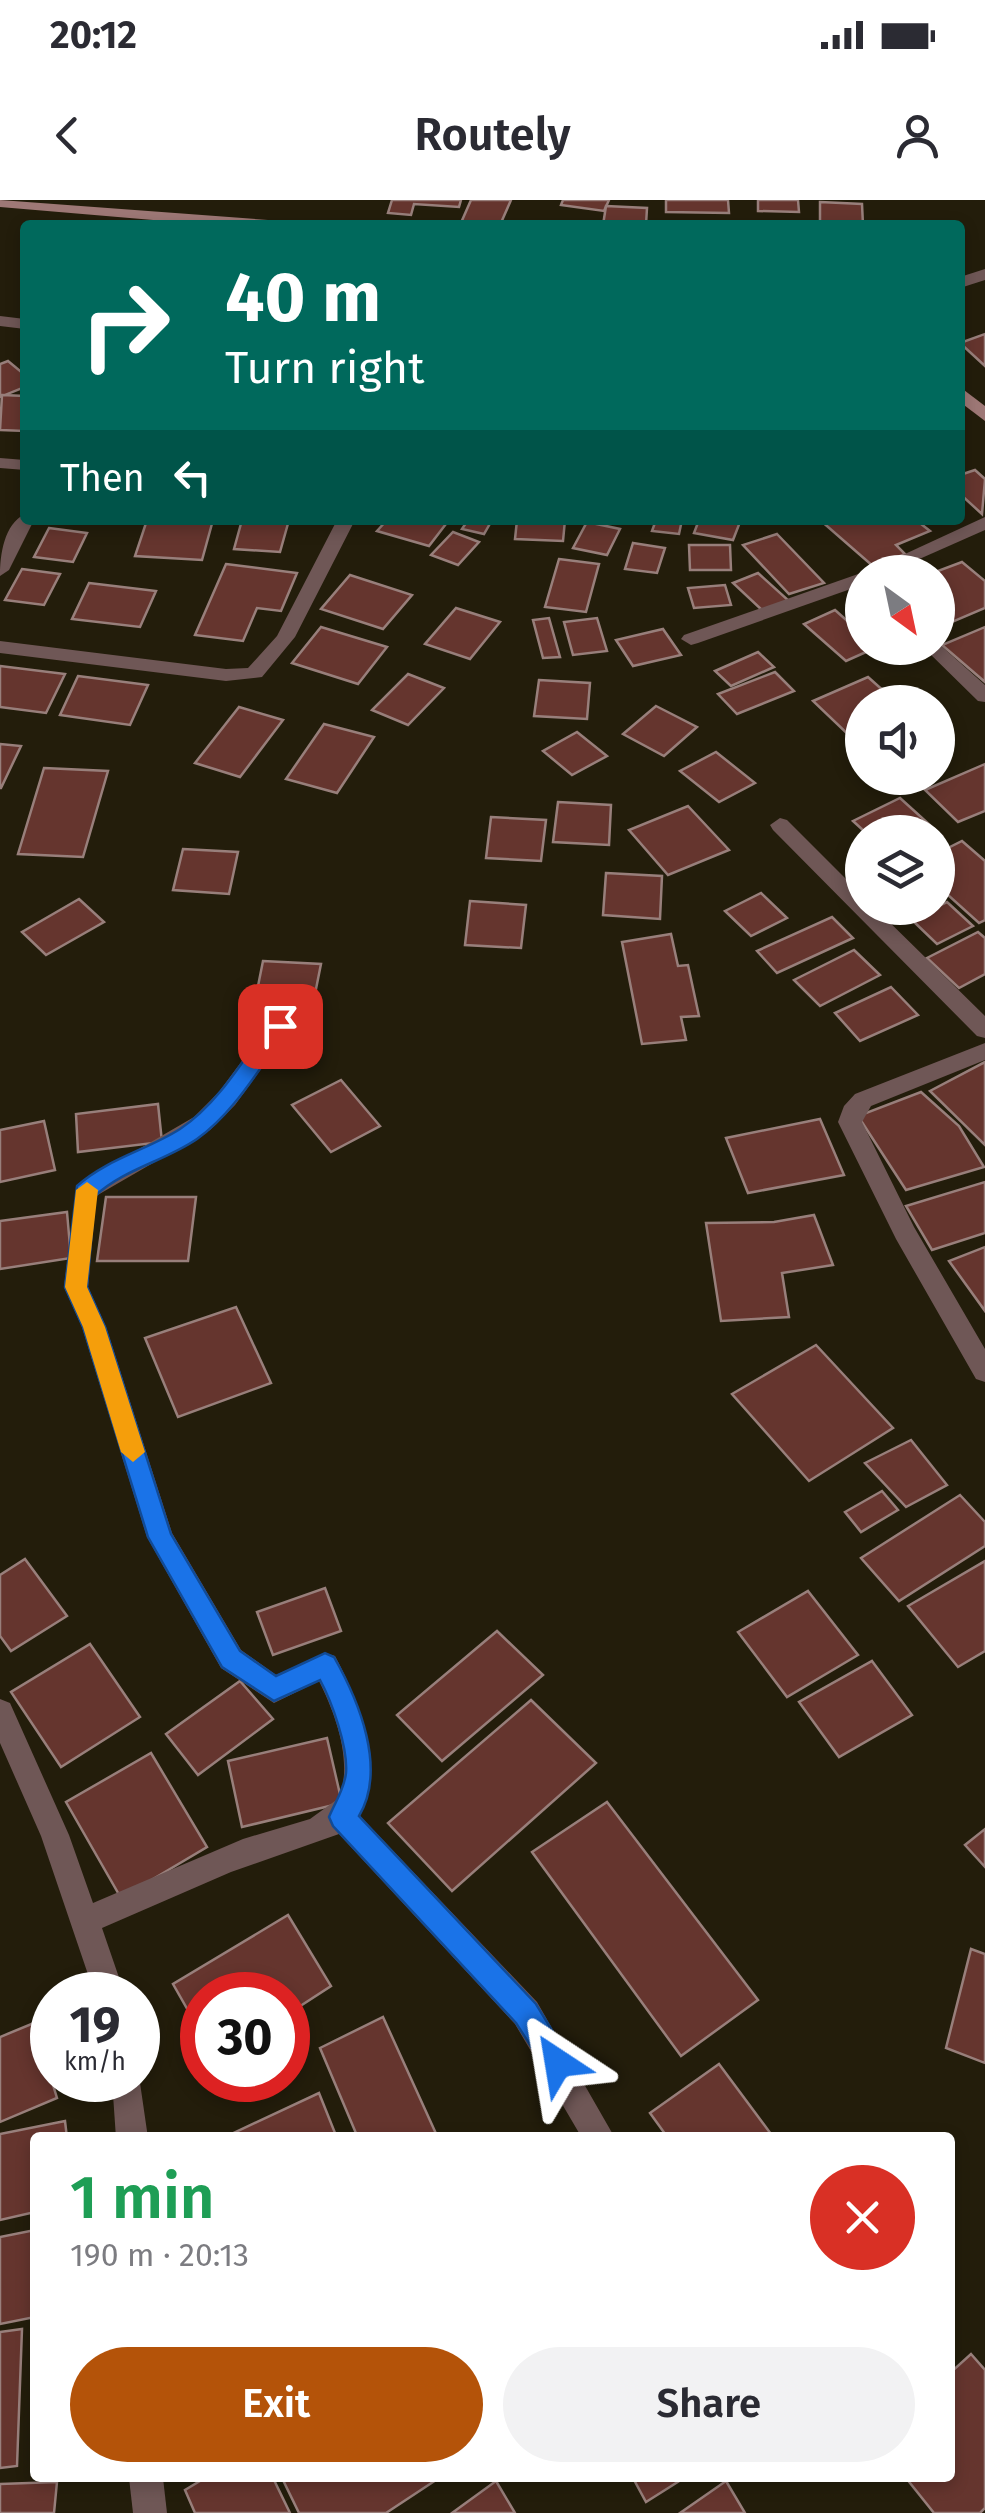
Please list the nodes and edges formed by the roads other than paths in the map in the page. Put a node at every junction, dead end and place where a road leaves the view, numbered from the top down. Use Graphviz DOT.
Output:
graph roads {
  1 [pos="0,202"];
  2 [pos="210,220"];
  3 [pos="965,397"];
  4 [pos="985,416"];
  5 [pos="985,523"];
  6 [pos="22,525"];
  7 [pos="343,525"];
  8 [pos="914,555"];
  9 [pos="0,570"];
  10 [pos="845,584"];
  11 [pos="691,639"];
  12 [pos="0,646"];
  13 [pos="952,665"];
  14 [pos="985,696"];
  15 [pos="780,825"];
  16 [pos="845,889"];
  17 [pos="881,925"];
  18 [pos="280,1026"];
  19 [pos="985,1030"];
  20 [pos="985,1051"];
  21 [pos="985,1372"];
  22 [pos="0,1712"];
  23 [pos="342,1817"];
  24 [pos="88,1920"];
  25 [pos="103,1972"];
  26 [pos="129,2102"];
  27 [pos="131,2132"];
  28 [pos="596,2132"];
  29 [pos="146,2482"];
  30 [pos="150,2513"];
  1 -- 2 [label="street"];
  3 -- 4 [label="street"];
  5 -- 8 [label="street"];
  6 -- 9 [label="street"];
  7 -- 12 [label="street"];
  10 -- 11 [label="street"];
  13 -- 14 [label="street"];
  15 -- 16 [label="street"];
  17 -- 19 [label="street"];
  18 -- 23 [label="street"];
  20 -- 21 [label="street"];
  22 -- 24 [label="street"];
  23 -- 24 [label="street"];
  23 -- 28 [label="street"];
  24 -- 25 [label="street"];
  26 -- 27 [label="street"];
  29 -- 30 [label="street"];
}
